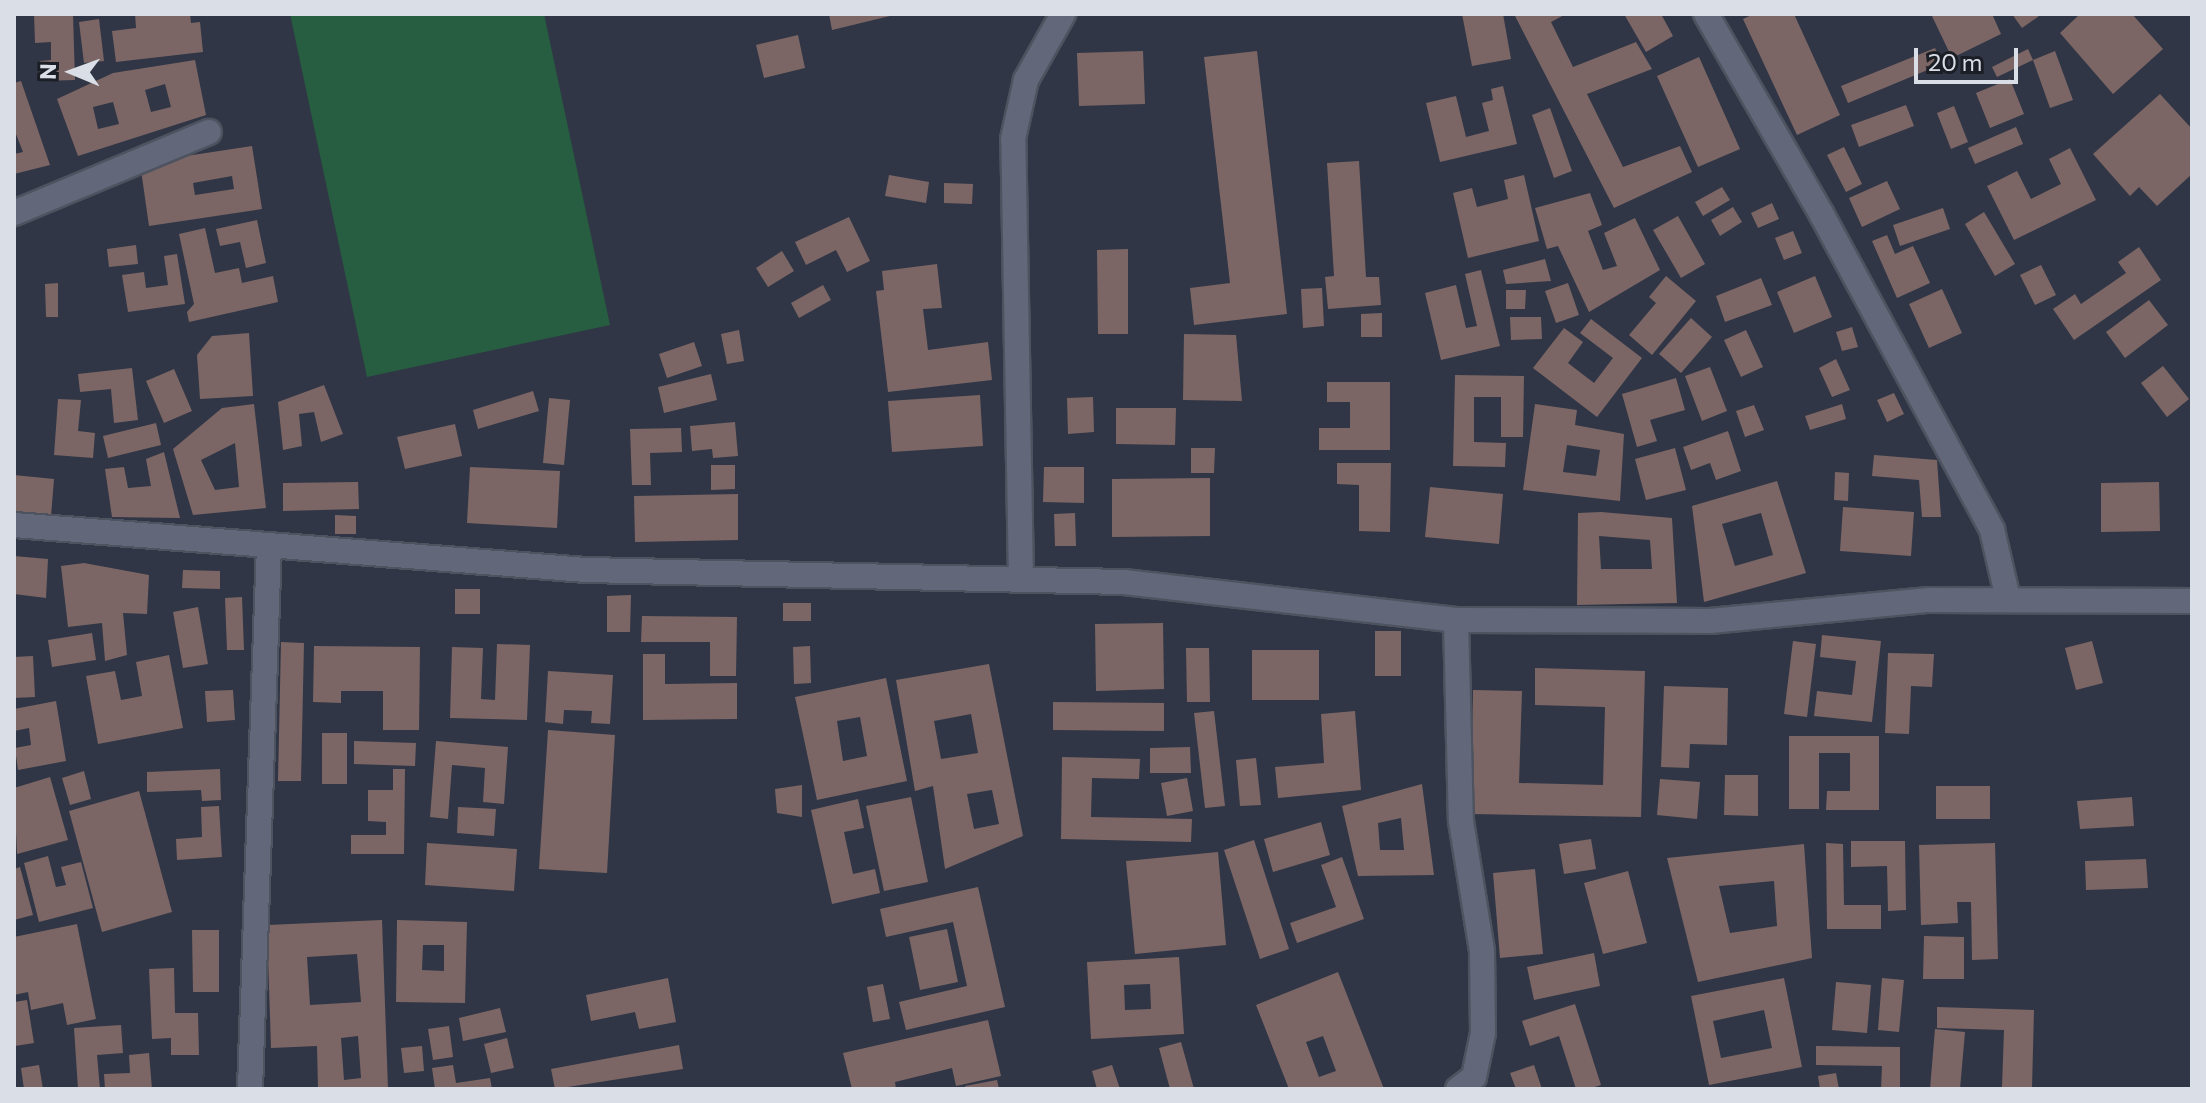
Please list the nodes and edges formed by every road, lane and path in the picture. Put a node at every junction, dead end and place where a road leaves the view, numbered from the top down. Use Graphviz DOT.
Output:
graph roads {
  1 [pos="1063,14"];
  2 [pos="1706,14"];
  3 [pos="209,132"];
  4 [pos="14,213"];
  5 [pos="14,525"];
  6 [pos="269,546"];
  7 [pos="1021,580"];
  8 [pos="2008,599"];
  9 [pos="2192,601"];
  10 [pos="1456,620"];
  11 [pos="250,1089"];
  12 [pos="1458,1089"];
  1 -- 7 [label="street"];
  2 -- 8 [label="street"];
  3 -- 4 [label="street"];
  5 -- 6 [label="street"];
  6 -- 7 [label="street"];
  6 -- 11 [label="street"];
  7 -- 10 [label="street"];
  8 -- 9 [label="street"];
  8 -- 10 [label="street"];
  10 -- 12 [label="street"];
}
